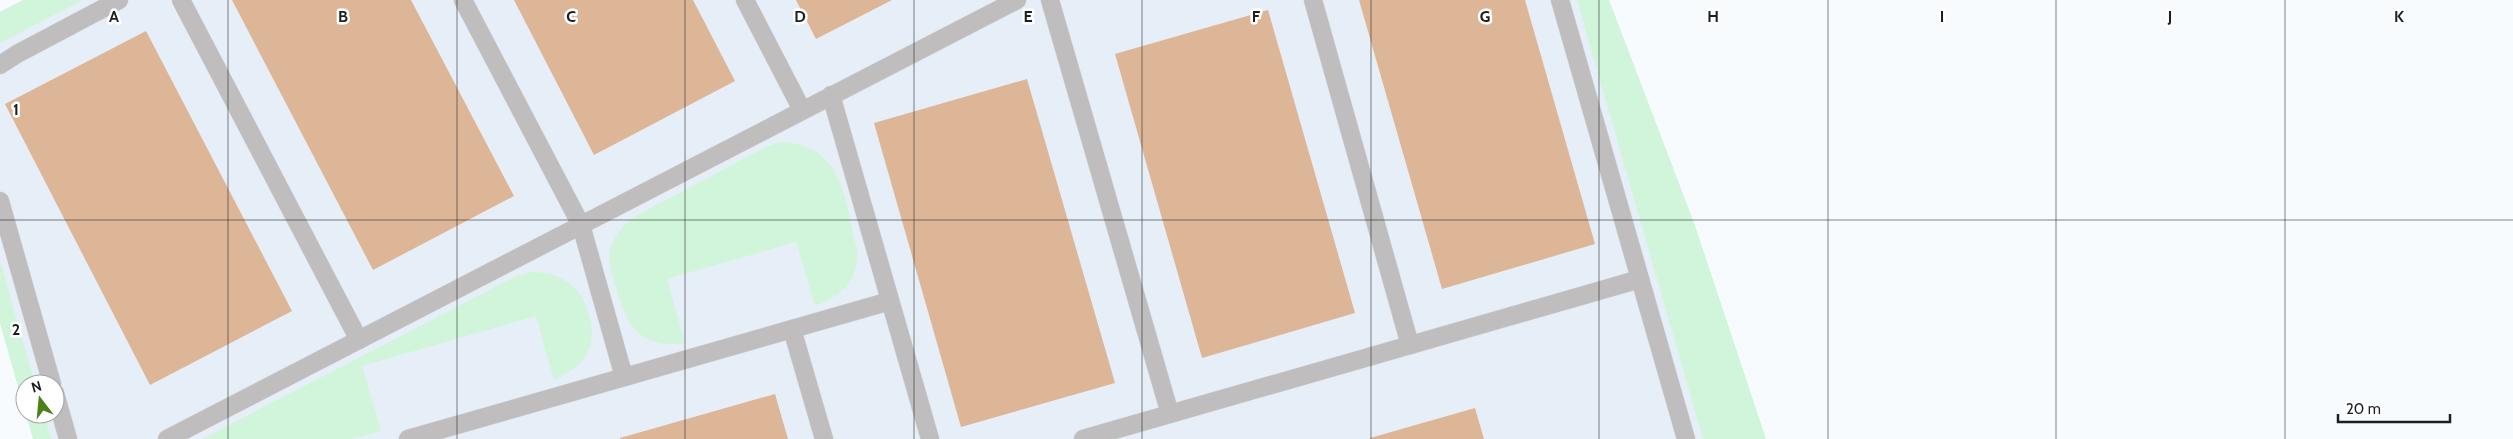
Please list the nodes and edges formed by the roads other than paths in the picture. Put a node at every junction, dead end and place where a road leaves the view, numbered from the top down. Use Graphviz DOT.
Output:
graph roads {
  1 [pos="119,0"];
  2 [pos="181,0"];
  3 [pos="463,0"];
  4 [pos="745,0"];
  5 [pos="1017,0"];
  6 [pos="1050,0"];
  7 [pos="1313,0"];
  8 [pos="1560,0"];
  9 [pos="0,65"];
  10 [pos="831,96"];
  11 [pos="802,110"];
  12 [pos="0,202"];
  13 [pos="581,225"];
  14 [pos="1640,279"];
  15 [pos="890,301"];
  16 [pos="792,329"];
  17 [pos="359,340"];
  18 [pos="1410,345"];
  19 [pos="49,374"];
  20 [pos="624,377"];
  21 [pos="1170,414"];
  22 [pos="64,424"];
  23 [pos="445,434"];
  24 [pos="68,439"];
  25 [pos="167,439"];
  26 [pos="408,439"];
  27 [pos="824,439"];
  28 [pos="930,439"];
  29 [pos="1083,439"];
  30 [pos="1686,439"];
  1 -- 9 [label="lane"];
  2 -- 17 [label="lane"];
  3 -- 13 [label="lane"];
  4 -- 11 [label="lane"];
  5 -- 10 [label="lane"];
  6 -- 21 [label="lane"];
  7 -- 18 [label="lane"];
  8 -- 14 [label="lane"];
  10 -- 11 [label="lane"];
  10 -- 15 [label="lane"];
  11 -- 13 [label="lane"];
  12 -- 19 [label="lane"];
  13 -- 17 [label="lane"];
  13 -- 20 [label="lane"];
  14 -- 18 [label="lane"];
  14 -- 30 [label="lane"];
  15 -- 16 [label="lane"];
  15 -- 28 [label="lane"];
  16 -- 20 [label="lane"];
  16 -- 27 [label="lane"];
  17 -- 25 [label="lane"];
  18 -- 21 [label="lane"];
  20 -- 23 [label="lane"];
  21 -- 29 [label="lane"];
  22 -- 24 [label="lane"];
  23 -- 26 [label="lane"];
}
